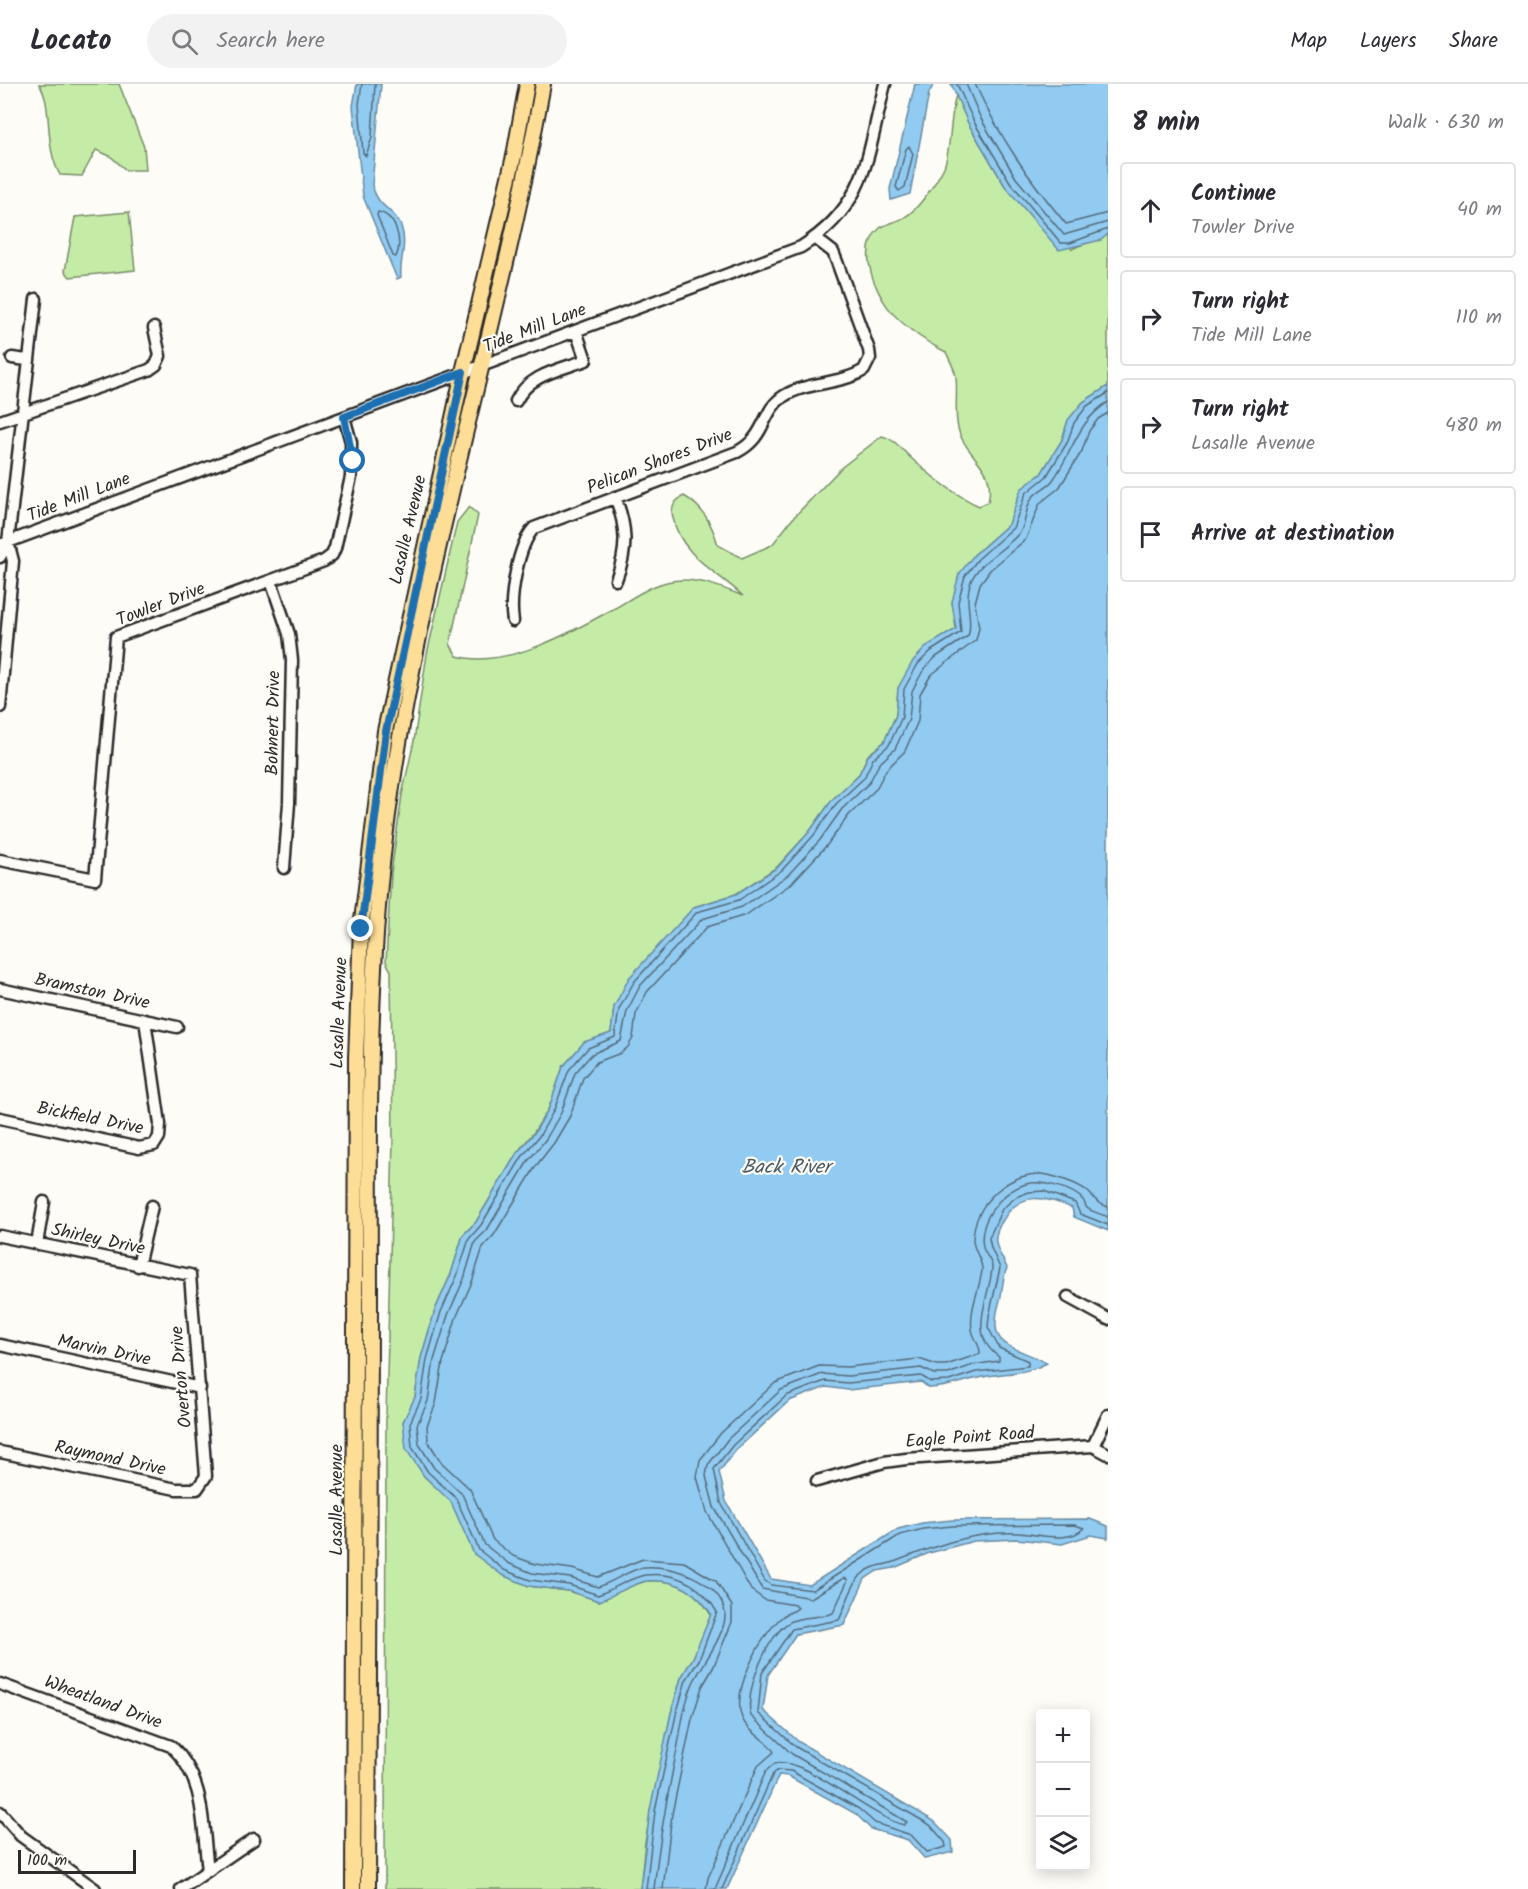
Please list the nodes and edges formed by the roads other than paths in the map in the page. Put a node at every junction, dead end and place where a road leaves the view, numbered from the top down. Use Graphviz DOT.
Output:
graph roads {
  1 [pos="527,84"];
  2 [pos="543,84"];
  3 [pos="885,84"];
  4 [pos="815,238"];
  5 [pos="36,299"];
  6 [pos="154,328"];
  7 [pos="576,331"];
  8 [pos="12,358"];
  9 [pos="27,360"];
  10 [pos="480,367"];
  11 [pos="463,372"];
  12 [pos="516,401"];
  13 [pos="24,412"];
  14 [pos="344,417"];
  15 [pos="0,421"];
  16 [pos="615,496"];
  17 [pos="4,544"];
  18 [pos="0,557"];
  19 [pos="616,580"];
  20 [pos="271,581"];
  21 [pos="513,621"];
  22 [pos="0,707"];
  23 [pos="0,860"];
  24 [pos="284,868"];
  25 [pos="0,989"];
  26 [pos="145,1020"];
  27 [pos="177,1027"];
  28 [pos="0,1118"];
  29 [pos="44,1202"];
  30 [pos="152,1206"];
  31 [pos="0,1236"];
  32 [pos="37,1244"];
  33 [pos="138,1266"];
  34 [pos="190,1275"];
  35 [pos="1068,1297"];
  36 [pos="1108,1319"];
  37 [pos="0,1345"];
  38 [pos="200,1388"];
  39 [pos="1108,1415"];
  40 [pos="1093,1446"];
  41 [pos="0,1452"];
  42 [pos="1108,1454"];
  43 [pos="206,1476"];
  44 [pos="817,1481"];
  45 [pos="0,1684"];
  46 [pos="0,1812"];
  47 [pos="254,1839"];
  48 [pos="208,1870"];
  49 [pos="96,1889"];
  50 [pos="181,1889"];
  51 [pos="353,1889"];
  52 [pos="368,1889"];
  1 -- 11 [label="main road, Lasalle Avenue"];
  2 -- 10 [label="main road, Lasalle Avenue"];
  3 -- 4 [label="street, Tide Mill Lane"];
  4 -- 7 [label="street, Tide Mill Lane"];
  4 -- 16 [label="street, Pelican Shores Drive"];
  5 -- 9 [label="street"];
  6 -- 13 [label="street"];
  7 -- 10 [label="street, Tide Mill Lane"];
  7 -- 12 [label="street"];
  8 -- 9 [label="street"];
  9 -- 13 [label="street"];
  10 -- 11 [label="street, Tide Mill Lane"];
  10 -- 52 [label="main road, Lasalle Avenue"];
  11 -- 14 [label="street, Tide Mill Lane"];
  11 -- 51 [label="main road, Lasalle Avenue"];
  13 -- 15 [label="street"];
  13 -- 17 [label="street"];
  14 -- 17 [label="street, Tide Mill Lane"];
  14 -- 20 [label="street, Towler Drive"];
  16 -- 19 [label="street"];
  16 -- 21 [label="street, Pelican Shores Drive"];
  17 -- 18 [label="street"];
  17 -- 22 [label="street"];
  20 -- 23 [label="street, Towler Drive"];
  20 -- 24 [label="street, Bohnert Drive"];
  25 -- 26 [label="street, Bramston Drive"];
  26 -- 27 [label="street, Bramston Drive"];
  26 -- 28 [label="street, Bickfield Drive"];
  29 -- 32 [label="street"];
  30 -- 33 [label="street"];
  31 -- 32 [label="street, Shirley Drive"];
  32 -- 33 [label="street, Shirley Drive"];
  33 -- 34 [label="street, Shirley Drive"];
  34 -- 38 [label="street, Overton Drive"];
  35 -- 36 [label="street"];
  37 -- 38 [label="street, Marvin Drive"];
  38 -- 43 [label="street, Overton Drive"];
  39 -- 40 [label="street"];
  40 -- 42 [label="street"];
  40 -- 44 [label="street, Eagle Point Road"];
  41 -- 43 [label="street, Raymond Drive"];
  45 -- 48 [label="street, Wheatland Drive"];
  46 -- 49 [label="street"];
  47 -- 48 [label="street"];
  48 -- 50 [label="street"];
}
